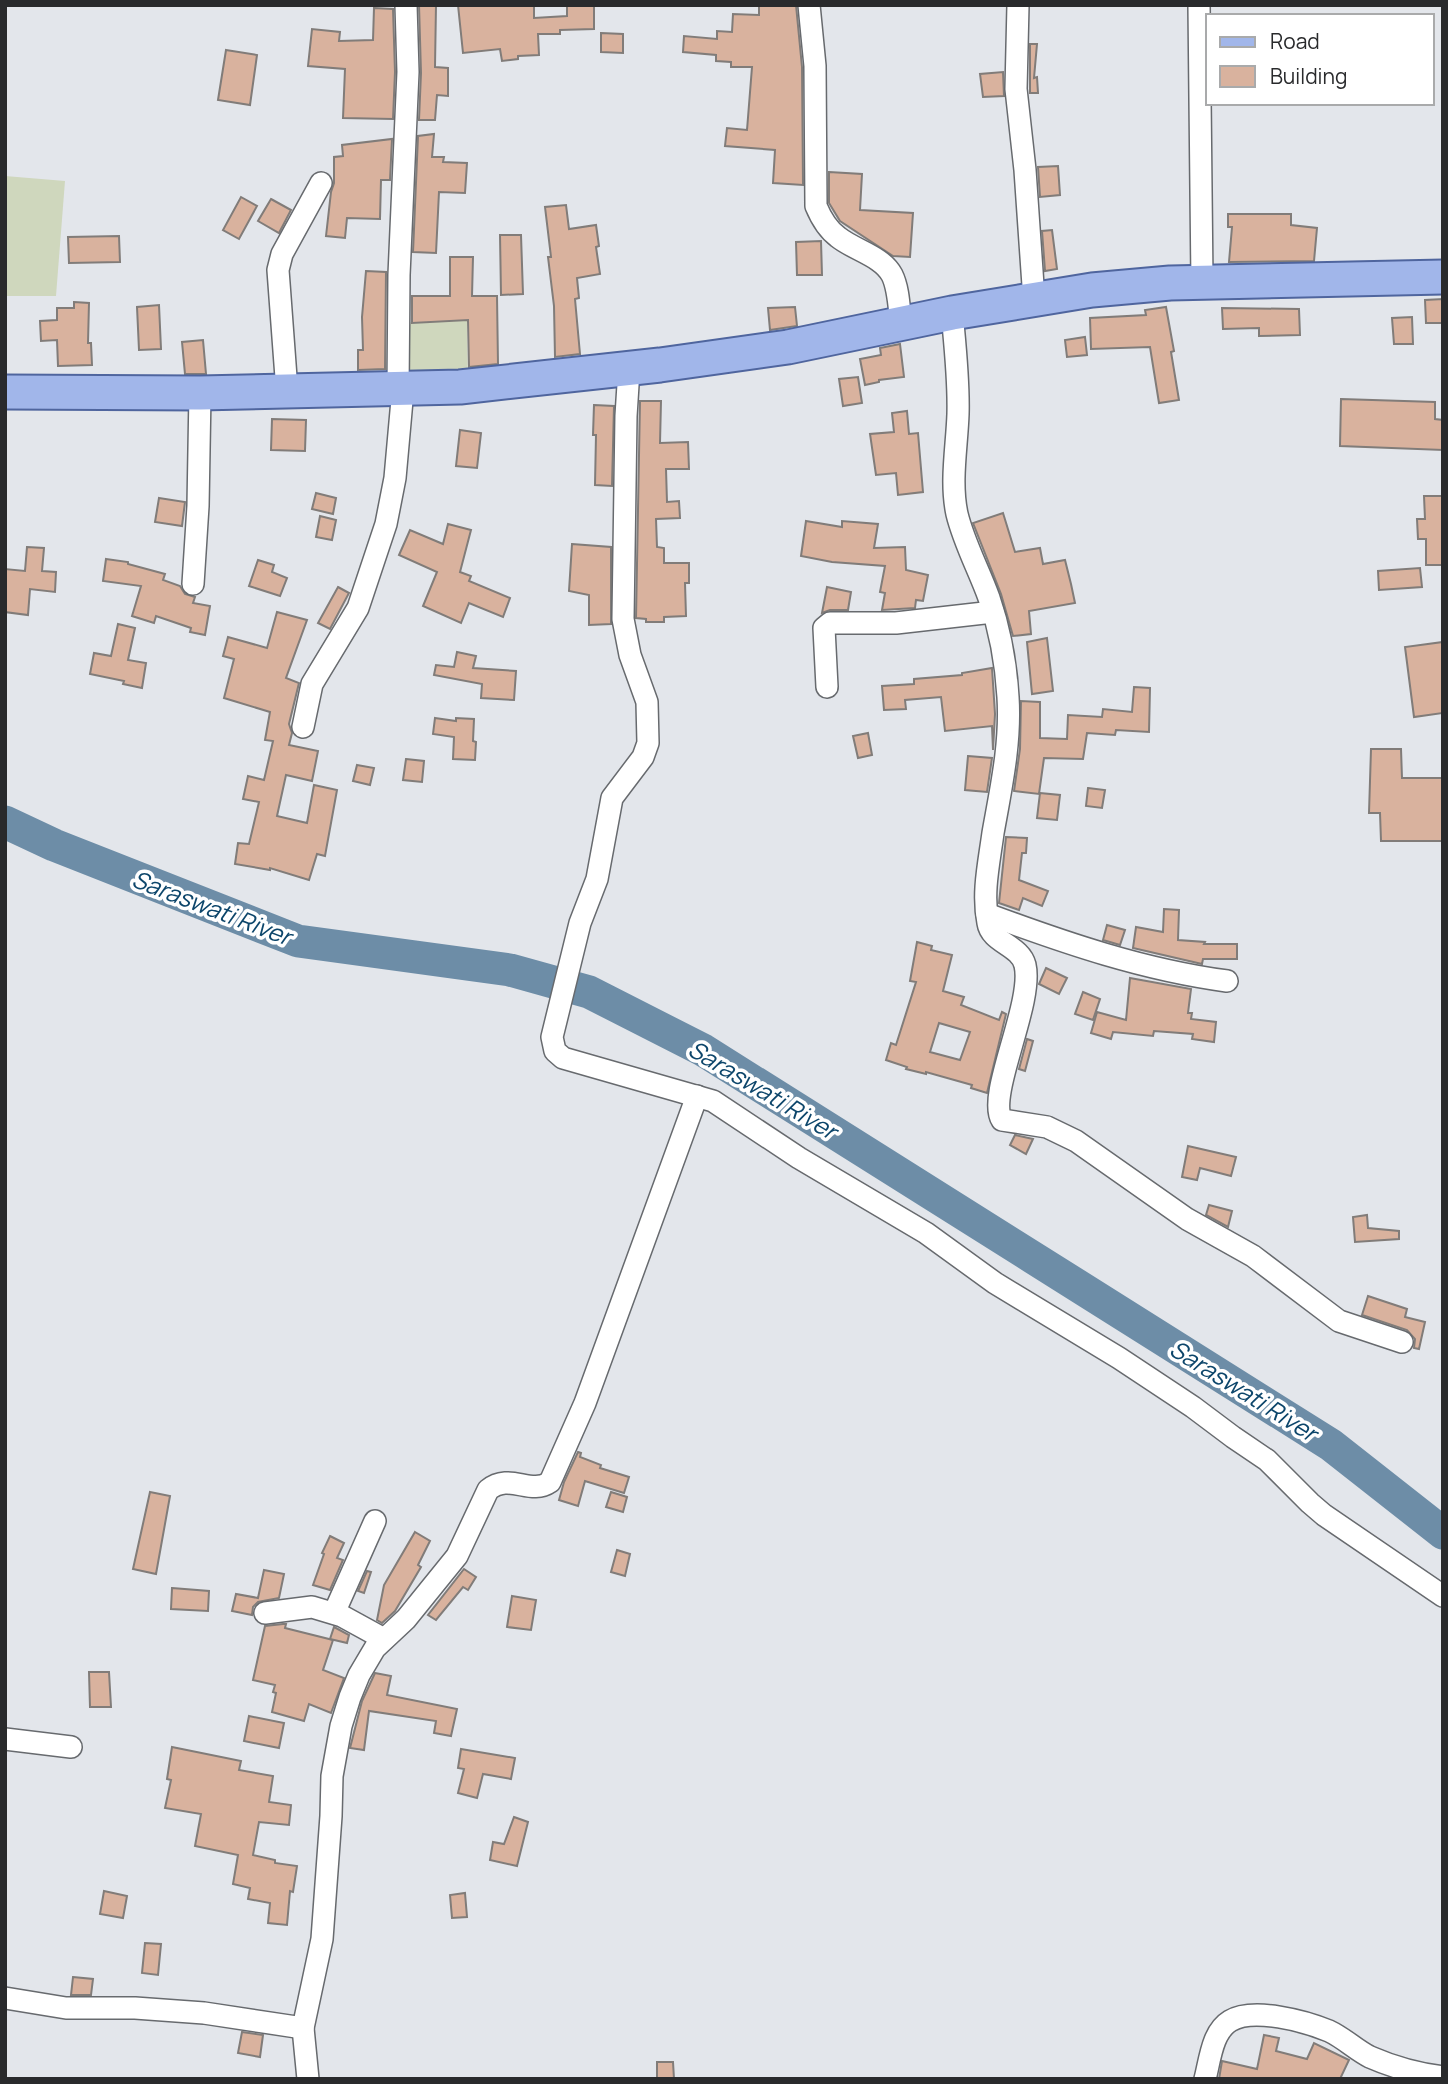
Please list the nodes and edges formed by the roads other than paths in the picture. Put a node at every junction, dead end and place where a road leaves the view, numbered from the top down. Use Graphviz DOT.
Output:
graph roads {
  1 [pos="406,5"];
  2 [pos="809,5"];
  3 [pos="1018,5"];
  4 [pos="1199,5"];
  5 [pos="321,183"];
  6 [pos="1443,277"];
  7 [pos="1202,282"];
  8 [pos="1034,299"];
  9 [pos="952,313"];
  10 [pos="901,324"];
  11 [pos="629,369"];
  12 [pos="401,389"];
  13 [pos="287,391"];
  14 [pos="5,392"];
  15 [pos="200,393"];
  16 [pos="194,584"];
  17 [pos="993,612"];
  18 [pos="828,687"];
  19 [pos="303,727"];
  20 [pos="987,914"];
  21 [pos="1227,981"];
  22 [pos="697,1096"];
  23 [pos="1402,1342"];
  24 [pos="375,1521"];
  25 [pos="1443,1596"];
  26 [pos="265,1613"];
  27 [pos="334,1613"];
  28 [pos="384,1639"];
  29 [pos="5,1739"];
  30 [pos="71,1747"];
  31 [pos="5,1998"];
  32 [pos="303,2028"];
  33 [pos="1443,2077"];
  34 [pos="308,2079"];
  35 [pos="1206,2079"];
  1 -- 12 [label="street"];
  2 -- 10 [label="street"];
  3 -- 8 [label="street"];
  4 -- 7 [label="street"];
  5 -- 13 [label="street"];
  6 -- 7 [label="main road"];
  7 -- 8 [label="main road"];
  8 -- 9 [label="main road"];
  9 -- 10 [label="main road"];
  9 -- 17 [label="street"];
  10 -- 11 [label="main road"];
  11 -- 12 [label="main road"];
  11 -- 22 [label="street"];
  12 -- 13 [label="main road"];
  12 -- 19 [label="street"];
  13 -- 15 [label="main road"];
  14 -- 15 [label="main road"];
  15 -- 16 [label="street"];
  17 -- 18 [label="street"];
  17 -- 20 [label="street"];
  20 -- 21 [label="street"];
  20 -- 23 [label="street"];
  22 -- 25 [label="street"];
  22 -- 28 [label="street"];
  24 -- 27 [label="street"];
  26 -- 27 [label="street"];
  27 -- 28 [label="street"];
  28 -- 32 [label="street"];
  29 -- 30 [label="street"];
  31 -- 32 [label="street"];
  32 -- 34 [label="street"];
  33 -- 35 [label="street"];
}
